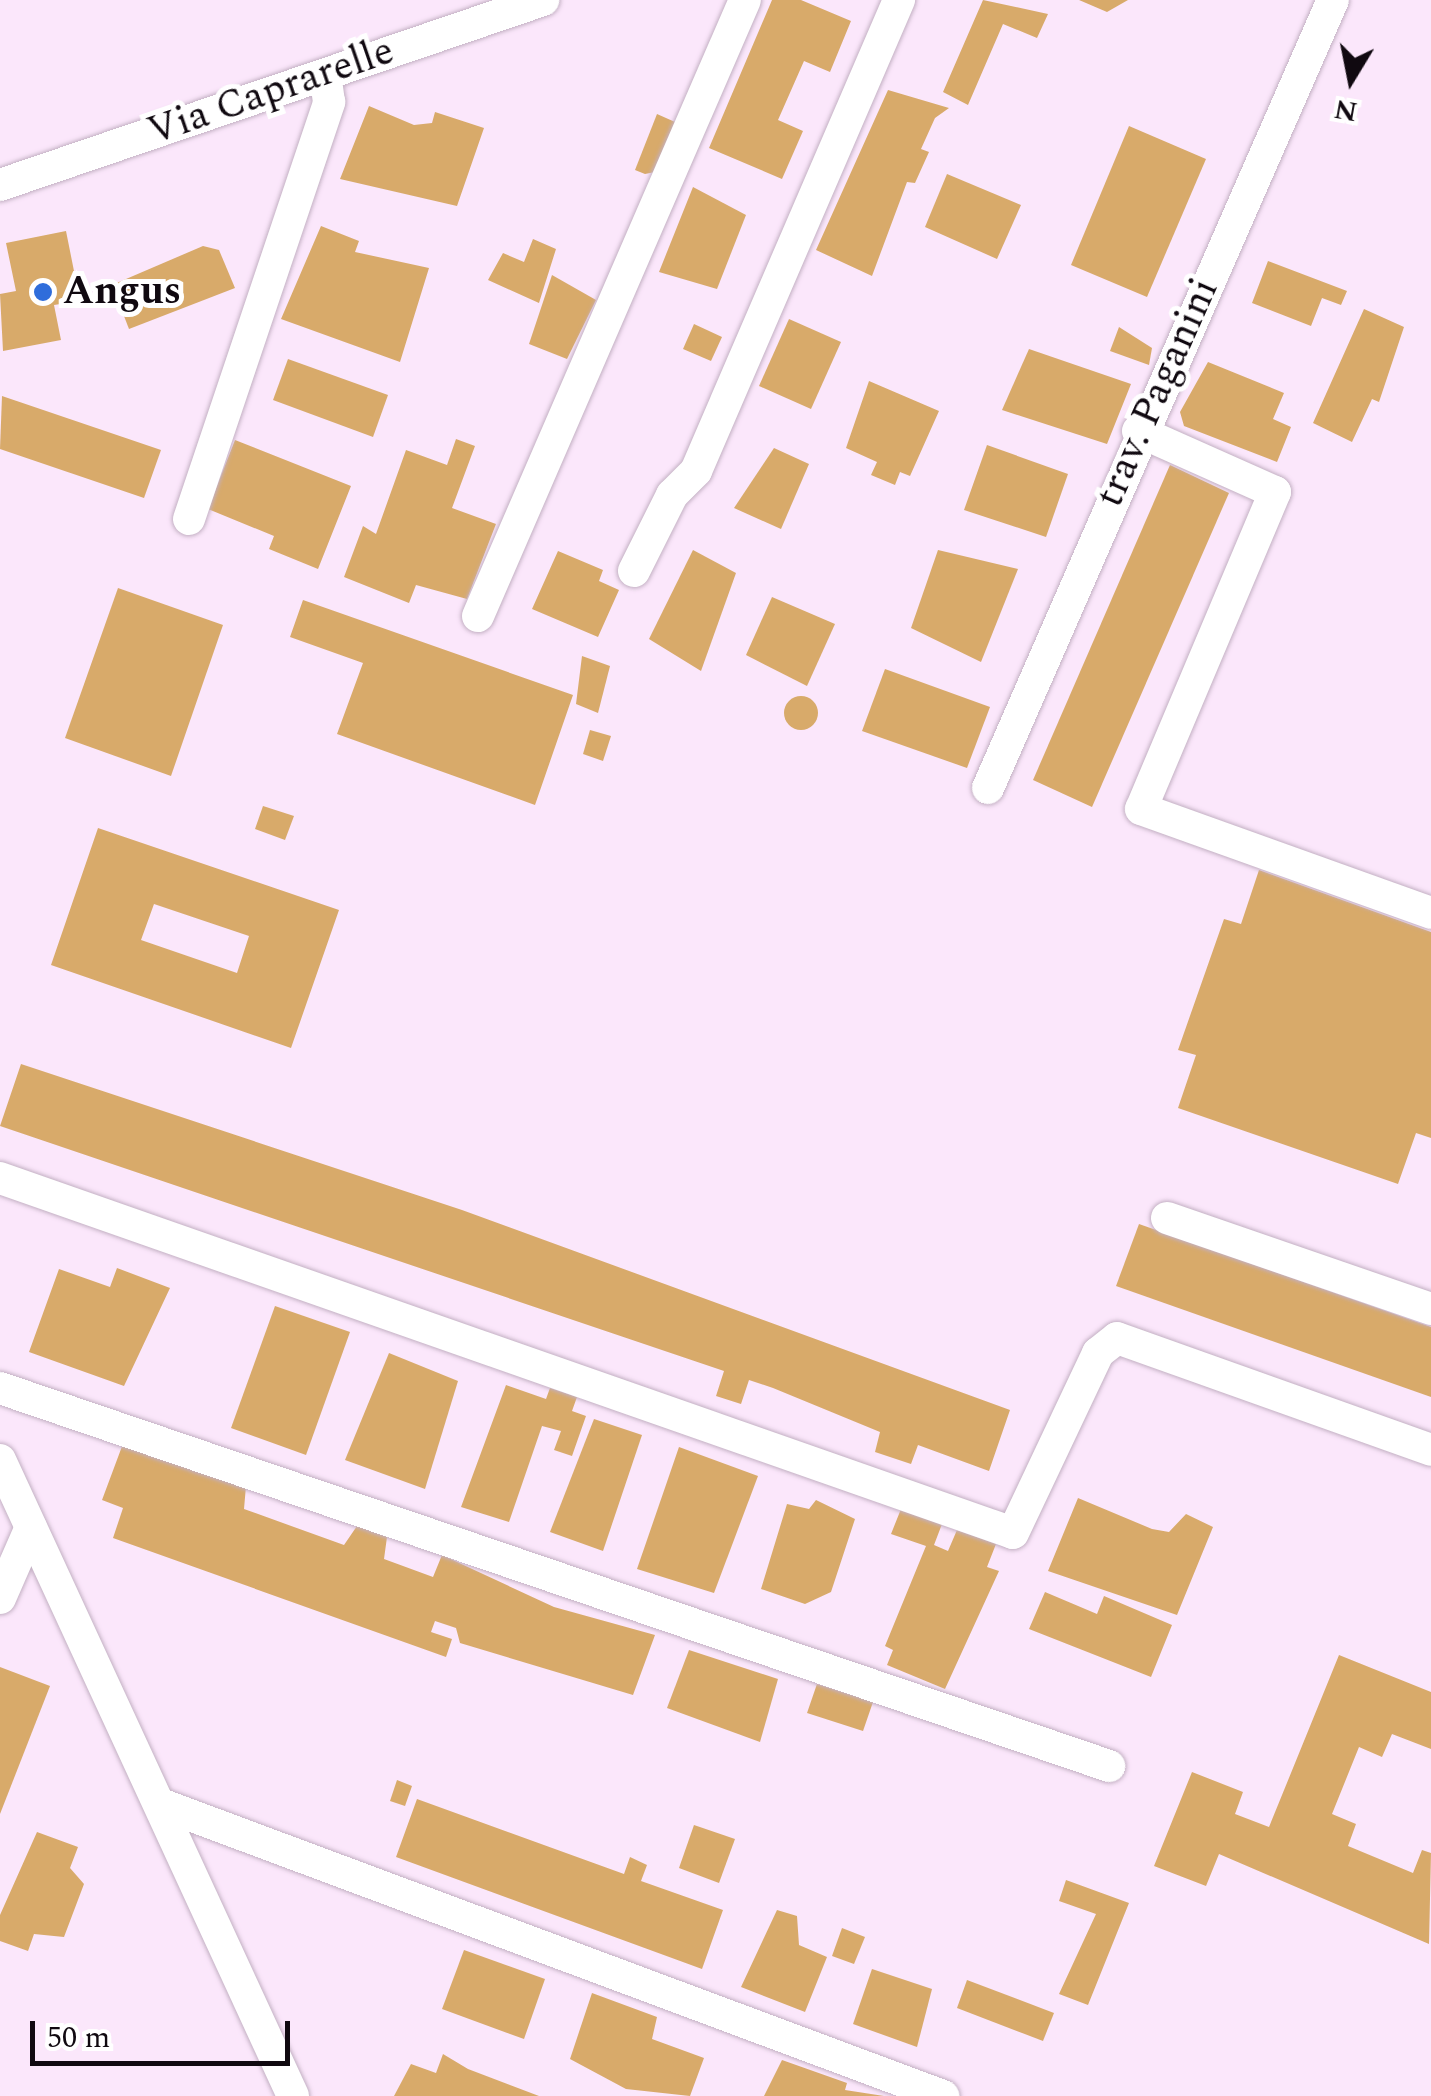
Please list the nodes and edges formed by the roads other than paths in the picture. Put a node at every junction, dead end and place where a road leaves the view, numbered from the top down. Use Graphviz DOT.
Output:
graph roads {
  1 [pos="543,0"];
  2 [pos="745,0"];
  3 [pos="898,0"];
  4 [pos="1333,0"];
  5 [pos="326,75"];
  6 [pos="0,185"];
  7 [pos="1138,430"];
  8 [pos="188,519"];
  9 [pos="634,571"];
  10 [pos="478,616"];
  11 [pos="988,788"];
  12 [pos="1431,913"];
  13 [pos="0,1178"];
  14 [pos="1167,1218"];
  15 [pos="1431,1310"];
  16 [pos="0,1388"];
  17 [pos="1431,1450"];
  18 [pos="0,1460"];
  19 [pos="31,1527"];
  20 [pos="0,1598"];
  21 [pos="1109,1766"];
  22 [pos="163,1805"];
  23 [pos="293,2096"];
  24 [pos="943,2096"];
  1 -- 5 [label="street, Via Caprarelle"];
  2 -- 10 [label="street"];
  3 -- 9 [label="street"];
  4 -- 7 [label="street, trav. Paganini"];
  5 -- 6 [label="street, Via Caprarelle"];
  5 -- 8 [label="street"];
  7 -- 11 [label="street, trav. Paganini"];
  7 -- 12 [label="street"];
  13 -- 17 [label="street"];
  14 -- 15 [label="street"];
  16 -- 21 [label="street"];
  18 -- 19 [label="street"];
  19 -- 20 [label="street"];
  19 -- 22 [label="street"];
  22 -- 23 [label="street"];
  22 -- 24 [label="street"];
}
